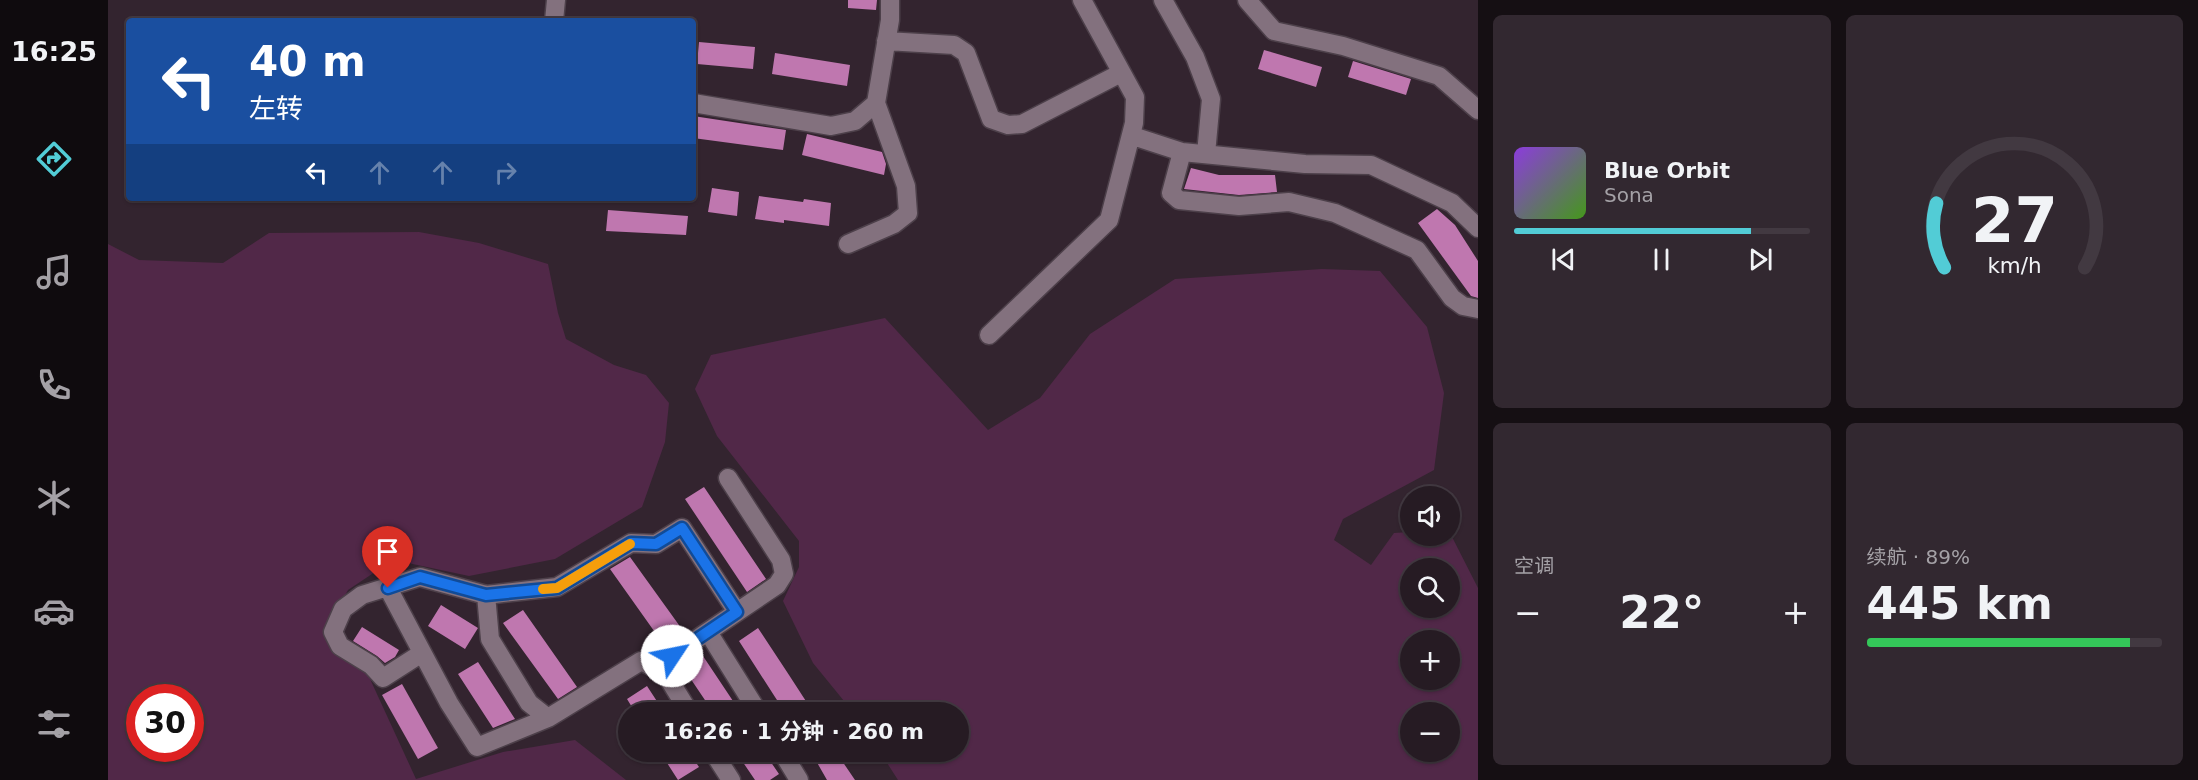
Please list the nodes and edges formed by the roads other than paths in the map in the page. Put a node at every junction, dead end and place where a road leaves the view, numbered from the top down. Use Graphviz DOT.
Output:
graph roads {
  1 [pos="556,0"];
  2 [pos="890,0"];
  3 [pos="1082,0"];
  4 [pos="1163,0"];
  5 [pos="1247,0"];
  6 [pos="554,18"];
  7 [pos="886,41"];
  8 [pos="1121,74"];
  9 [pos="876,103"];
  10 [pos="696,104"];
  11 [pos="1478,110"];
  12 [pos="1139,138"];
  13 [pos="1182,152"];
  14 [pos="1206,154"];
  15 [pos="1478,228"];
  16 [pos="848,244"];
  17 [pos="1478,309"];
  18 [pos="989,335"];
  19 [pos="728,478"];
  20 [pos="388,588"];
  21 [pos="486,595"];
  22 [pos="737,612"];
  23 [pos="708,632"];
  24 [pos="422,653"];
  25 [pos="654,668"];
  26 [pos="683,702"];
  27 [pos="752,702"];
  28 [pos="548,718"];
  29 [pos="719,762"];
  30 [pos="788,762"];
  31 [pos="731,780"];
  32 [pos="799,780"];
  1 -- 6 [label="street"];
  2 -- 7 [label="street"];
  3 -- 8 [label="street"];
  4 -- 14 [label="street"];
  5 -- 11 [label="street"];
  7 -- 8 [label="street"];
  7 -- 9 [label="street"];
  8 -- 18 [label="street"];
  9 -- 10 [label="street"];
  9 -- 16 [label="street"];
  12 -- 13 [label="street"];
  13 -- 14 [label="street"];
  13 -- 17 [label="street"];
  14 -- 15 [label="street"];
  19 -- 22 [label="street"];
  20 -- 21 [label="street"];
  20 -- 24 [label="street"];
  20 -- 24 [label="street"];
  21 -- 22 [label="street"];
  21 -- 28 [label="street"];
  22 -- 23 [label="street"];
  23 -- 25 [label="street"];
  23 -- 27 [label="street"];
  24 -- 28 [label="street"];
  25 -- 26 [label="street"];
  25 -- 28 [label="street"];
  29 -- 31 [label="street"];
  30 -- 32 [label="street"];
}
